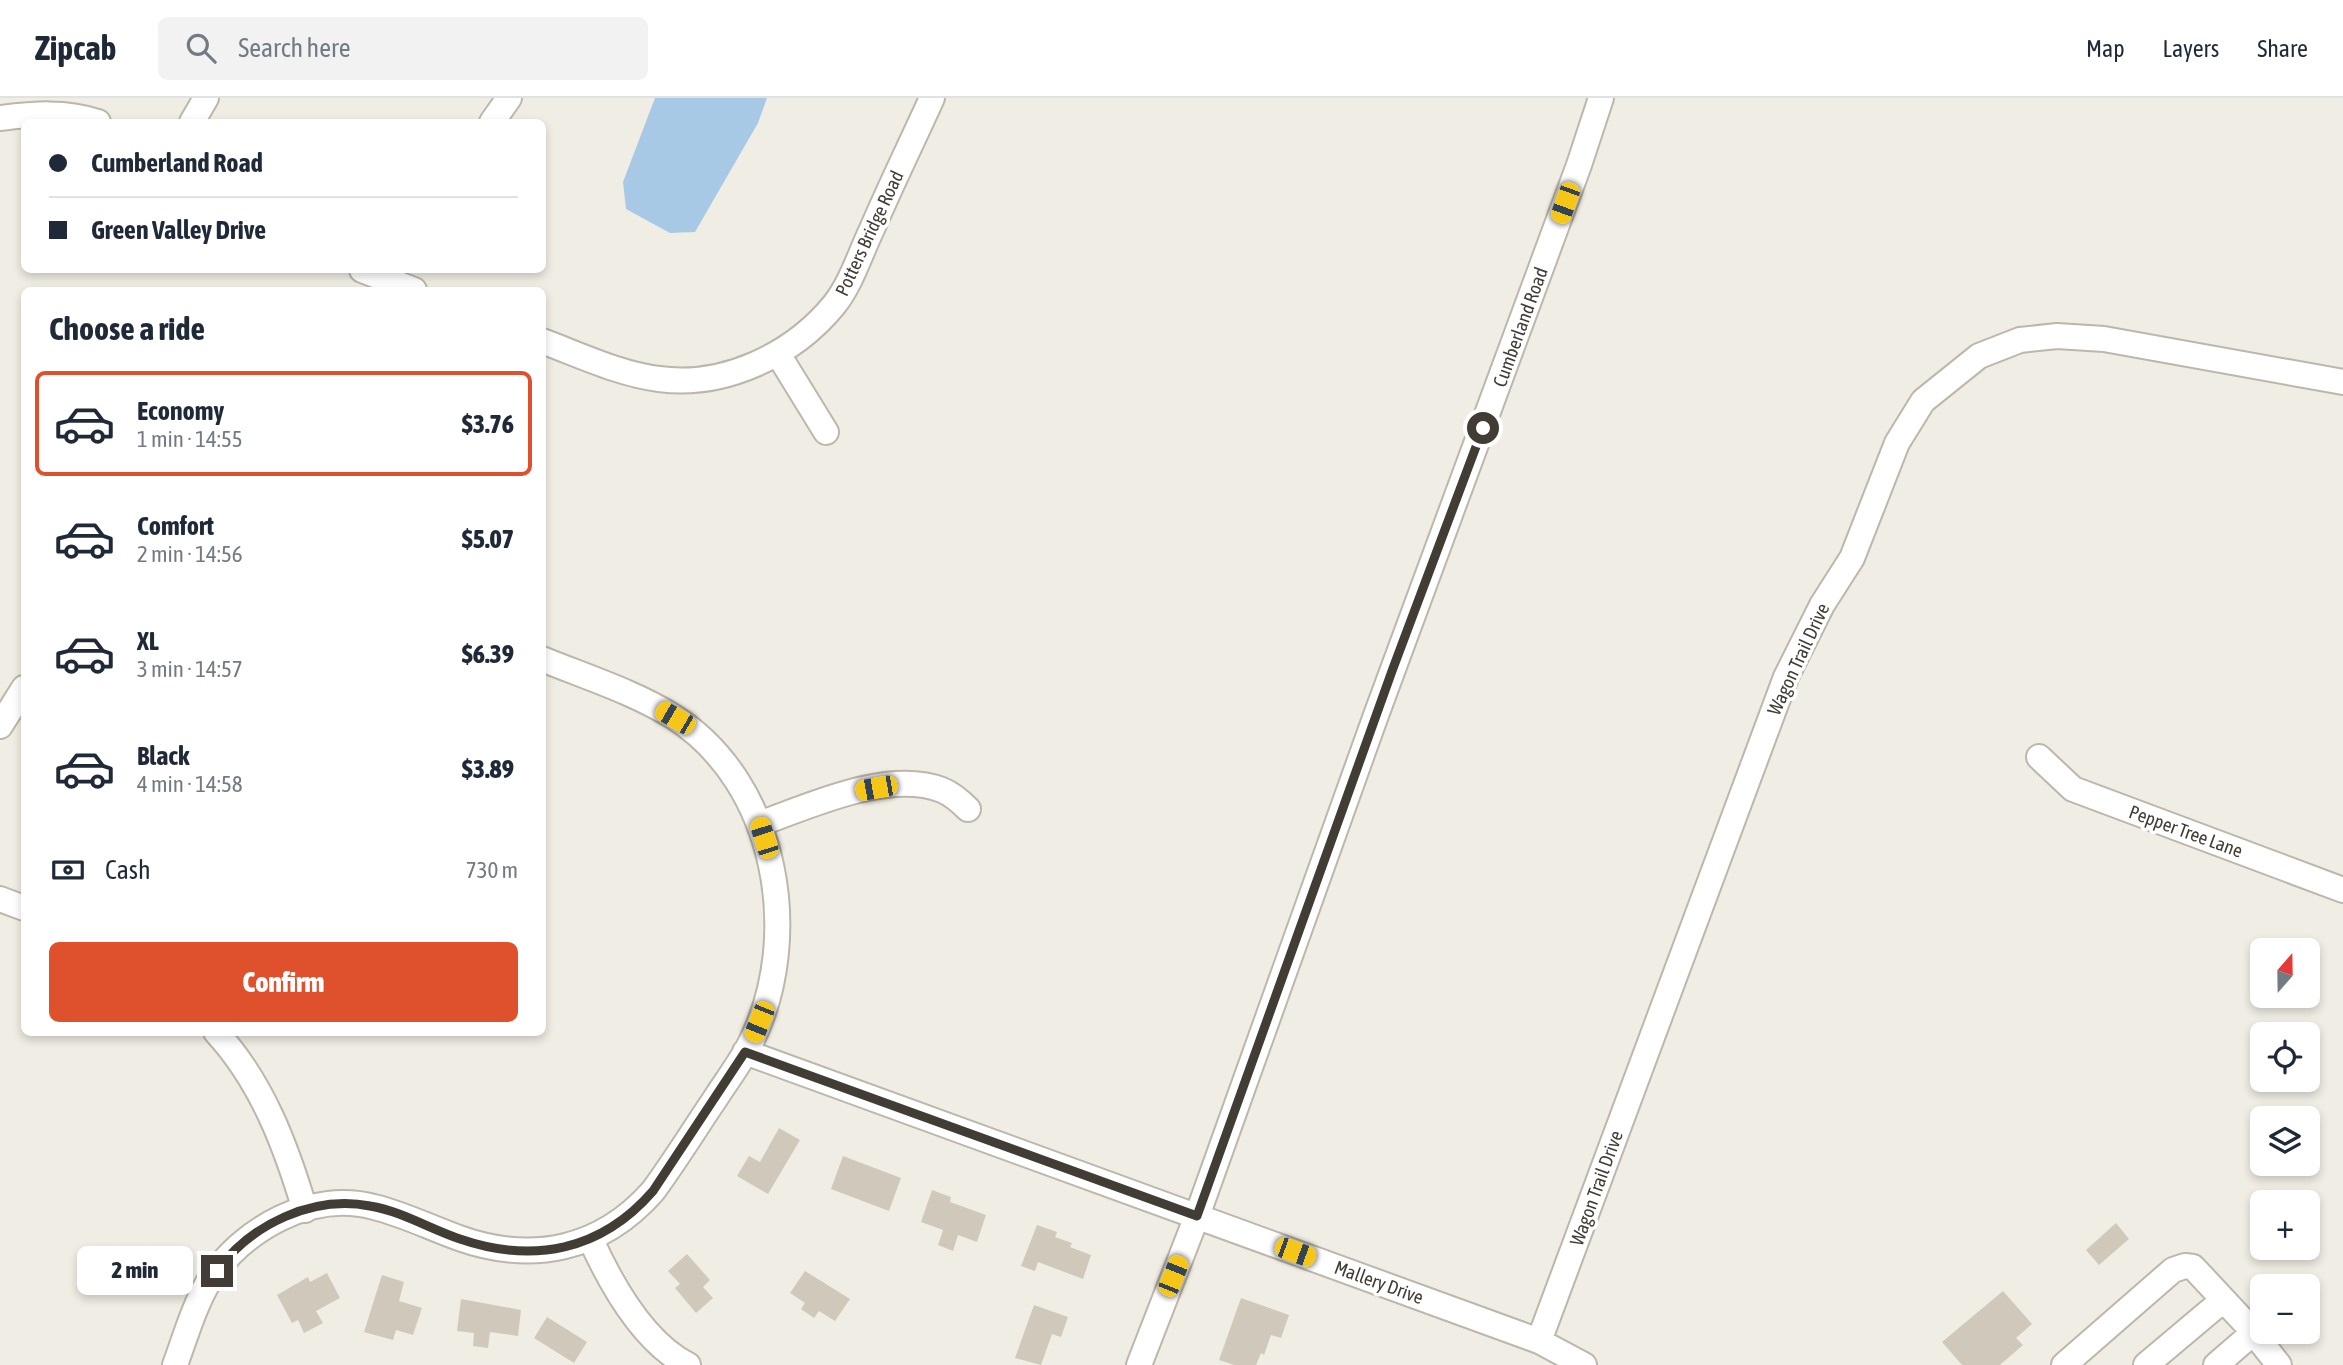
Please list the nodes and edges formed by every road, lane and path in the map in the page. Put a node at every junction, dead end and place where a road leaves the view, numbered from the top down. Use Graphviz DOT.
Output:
graph roads {
  1 [pos="206,98"];
  2 [pos="509,98"];
  3 [pos="932,98"];
  4 [pos="1598,104"];
  5 [pos="0,118"];
  6 [pos="90,119"];
  7 [pos="194,119"];
  8 [pos="494,119"];
  9 [pos="373,273"];
  10 [pos="402,281"];
  11 [pos="546,342"];
  12 [pos="778,354"];
  13 [pos="2343,382"];
  14 [pos="826,432"];
  15 [pos="546,662"];
  16 [pos="21,693"];
  17 [pos="0,726"];
  18 [pos="2039,757"];
  19 [pos="968,809"];
  20 [pos="759,824"];
  21 [pos="2343,890"];
  22 [pos="0,899"];
  23 [pos="21,907"];
  24 [pos="221,1036"];
  25 [pos="745,1052"];
  26 [pos="304,1210"];
  27 [pos="1197,1216"];
  28 [pos="591,1240"];
  29 [pos="2222,1300"];
  30 [pos="2250,1330"];
  31 [pos="2250,1336"];
  32 [pos="1539,1341"];
  33 [pos="2262,1344"];
  34 [pos="175,1365"];
  35 [pos="688,1365"];
  36 [pos="1139,1365"];
  37 [pos="1584,1365"];
  38 [pos="2064,1365"];
  39 [pos="2146,1365"];
  40 [pos="2216,1365"];
  41 [pos="2279,1365"];
  1 -- 7 [label="street"];
  2 -- 8 [label="street"];
  3 -- 12 [label="street, Potters Bridge Road"];
  4 -- 27 [label="street, Cumberland Road"];
  5 -- 6 [label="street"];
  9 -- 10 [label="street"];
  11 -- 12 [label="street, Potters Bridge Road"];
  12 -- 14 [label="street"];
  13 -- 32 [label="street, Wagon Trail Drive"];
  15 -- 20 [label="street"];
  16 -- 17 [label="street"];
  18 -- 21 [label="street, Pepper Tree Lane"];
  19 -- 20 [label="street"];
  20 -- 25 [label="street"];
  22 -- 23 [label="street"];
  24 -- 26 [label="street"];
  25 -- 27 [label="street, Mallery Drive"];
  25 -- 28 [label="street"];
  26 -- 28 [label="street"];
  26 -- 34 [label="street"];
  27 -- 32 [label="street, Mallery Drive"];
  27 -- 36 [label="street, Cumberland Road"];
  28 -- 35 [label="street"];
  29 -- 30 [label="street"];
  29 -- 38 [label="street"];
  29 -- 39 [label="street"];
  31 -- 40 [label="street"];
  32 -- 37 [label="street, Mallery Drive"];
  33 -- 41 [label="street"];
}
